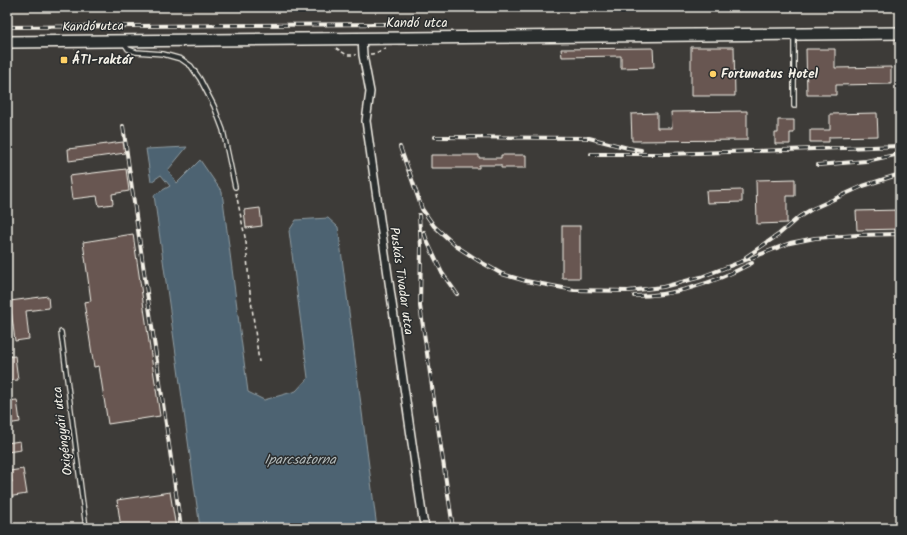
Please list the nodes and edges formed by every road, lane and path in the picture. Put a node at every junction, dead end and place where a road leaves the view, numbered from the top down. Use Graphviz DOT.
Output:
graph roads {
  1 [pos="900,33"];
  2 [pos="794,34"];
  3 [pos="362,38"];
  4 [pos="122,40"];
  5 [pos="7,42"];
  6 [pos="794,106"];
  7 [pos="235,187"];
  8 [pos="61,332"];
  9 [pos="259,362"];
  10 [pos="86,528"];
  11 [pos="426,528"];
  1 -- 2 [label="street, Kandó utca"];
  2 -- 3 [label="street, Kandó utca"];
  2 -- 6 [label="lane"];
  3 -- 4 [label="street, Kandó utca"];
  3 -- 11 [label="street, Puskás Tivadar utca"];
  4 -- 5 [label="street, Kandó utca"];
  4 -- 7 [label="lane"];
  7 -- 9 [label="path"];
  8 -- 10 [label="lane, Oxigéngyári utca"];
}
